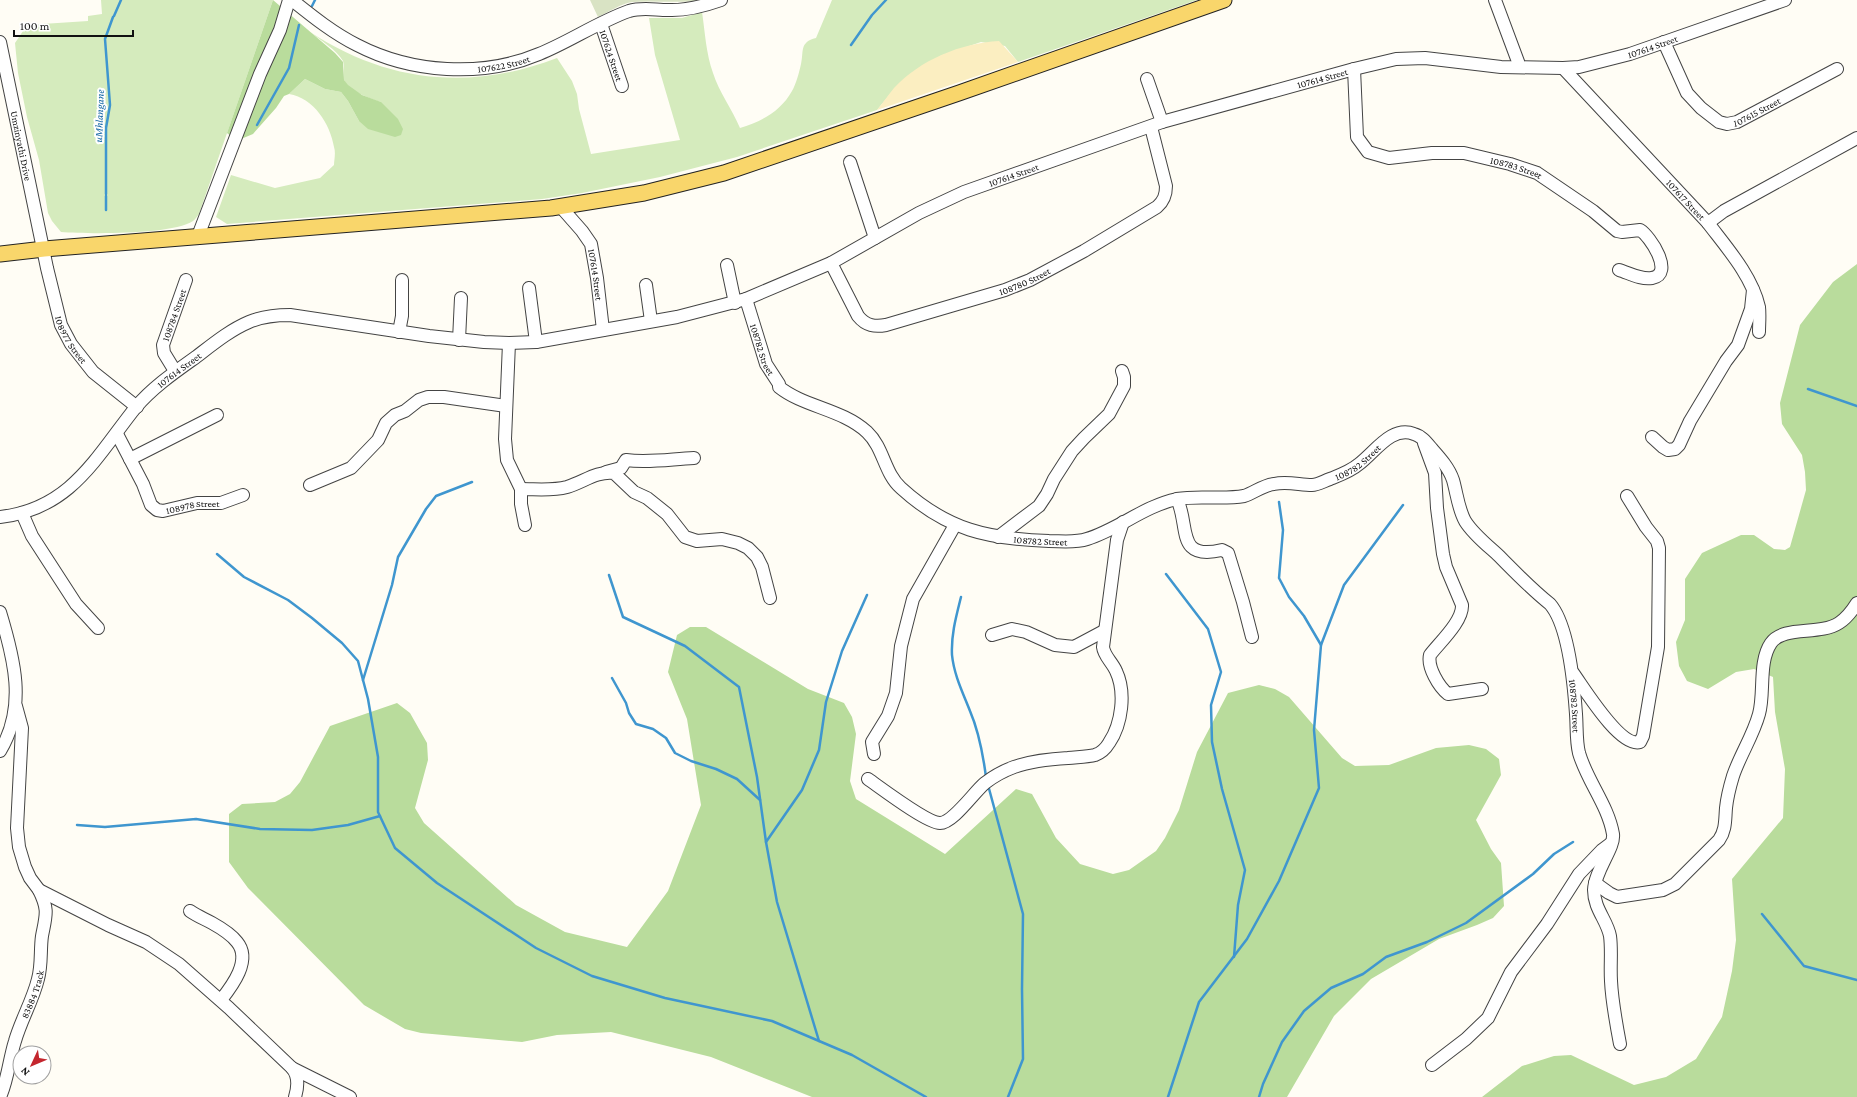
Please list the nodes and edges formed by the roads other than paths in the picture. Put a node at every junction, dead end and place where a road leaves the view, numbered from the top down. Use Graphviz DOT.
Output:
graph roads {
  1 [pos="290,0"];
  2 [pos="721,0"];
  3 [pos="1224,0"];
  4 [pos="1494,0"];
  5 [pos="1785,0"];
  6 [pos="601,24"];
  7 [pos="0,42"];
  8 [pos="1664,42"];
  9 [pos="1520,67"];
  10 [pos="1354,68"];
  11 [pos="1563,68"];
  12 [pos="1837,68"];
  13 [pos="1146,79"];
  14 [pos="622,86"];
  15 [pos="1162,122"];
  16 [pos="1150,127"];
  17 [pos="1857,138"];
  18 [pos="850,162"];
  19 [pos="560,206"];
  20 [pos="1708,223"];
  21 [pos="198,236"];
  22 [pos="875,238"];
  23 [pos="44,249"];
  24 [pos="0,254"];
  25 [pos="831,263"];
  26 [pos="726,265"];
  27 [pos="1619,270"];
  28 [pos="186,280"];
  29 [pos="402,280"];
  30 [pos="646,285"];
  31 [pos="529,288"];
  32 [pos="1753,290"];
  33 [pos="461,298"];
  34 [pos="741,301"];
  35 [pos="651,321"];
  36 [pos="603,330"];
  37 [pos="399,332"];
  38 [pos="1759,332"];
  39 [pos="459,340"];
  40 [pos="536,342"];
  41 [pos="509,343"];
  42 [pos="175,371"];
  43 [pos="1122,371"];
  44 [pos="506,406"];
  45 [pos="137,407"];
  46 [pos="217,415"];
  47 [pos="117,434"];
  48 [pos="1652,437"];
  49 [pos="1422,438"];
  50 [pos="694,458"];
  51 [pos="130,459"];
  52 [pos="606,472"];
  53 [pos="310,485"];
  54 [pos="521,490"];
  55 [pos="243,495"];
  56 [pos="1626,496"];
  57 [pos="1177,499"];
  58 [pos="22,513"];
  59 [pos="0,517"];
  60 [pos="1123,522"];
  61 [pos="525,525"];
  62 [pos="955,525"];
  63 [pos="998,537"];
  64 [pos="770,598"];
  65 [pos="1857,603"];
  66 [pos="0,612"];
  67 [pos="98,628"];
  68 [pos="1104,631"];
  69 [pos="992,634"];
  70 [pos="1252,637"];
  71 [pos="1571,670"];
  72 [pos="1482,689"];
  73 [pos="16,706"];
  74 [pos="0,751"];
  75 [pos="874,754"];
  76 [pos="868,779"];
  77 [pos="1612,842"];
  78 [pos="1595,883"];
  79 [pos="39,890"];
  80 [pos="190,911"];
  81 [pos="221,1000"];
  82 [pos="1620,1044"];
  83 [pos="1432,1065"];
  84 [pos="292,1068"];
  85 [pos="0,1097"];
  86 [pos="295,1097"];
  87 [pos="350,1097"];
  1 -- 6 [label="street, 107622 Street"];
  1 -- 21 [label="street"];
  2 -- 6 [label="street, 107622 Street"];
  3 -- 19 [label="main road"];
  4 -- 9 [label="street"];
  5 -- 8 [label="street, 107614 Street"];
  6 -- 14 [label="street, 107624 Street"];
  7 -- 23 [label="street, Umzinyathi Drive"];
  8 -- 11 [label="street, 107614 Street"];
  8 -- 12 [label="street, 107615 Street"];
  9 -- 10 [label="street, 107614 Street"];
  9 -- 11 [label="street, 107614 Street"];
  10 -- 15 [label="street, 107614 Street"];
  10 -- 27 [label="street, 108783 Street"];
  11 -- 20 [label="street, 107617 Street"];
  13 -- 15 [label="street"];
  15 -- 16 [label="street, 107614 Street"];
  16 -- 22 [label="street, 107614 Street"];
  16 -- 25 [label="street, 108780 Street"];
  17 -- 20 [label="street, 107617 Street"];
  18 -- 22 [label="street"];
  19 -- 21 [label="main road"];
  19 -- 36 [label="street, 107614 Street"];
  20 -- 32 [label="street"];
  21 -- 23 [label="main road"];
  22 -- 25 [label="street, 107614 Street"];
  23 -- 24 [label="main road"];
  23 -- 45 [label="street, 108977 Street"];
  25 -- 34 [label="street, 107614 Street"];
  26 -- 34 [label="street"];
  28 -- 42 [label="street, 108784 Street"];
  29 -- 37 [label="street"];
  30 -- 35 [label="street"];
  31 -- 40 [label="street"];
  32 -- 38 [label="street"];
  32 -- 48 [label="street"];
  33 -- 39 [label="street"];
  34 -- 35 [label="street, 107614 Street"];
  34 -- 62 [label="street, 108782 Street"];
  35 -- 36 [label="street, 107614 Street"];
  36 -- 40 [label="street, 107614 Street"];
  37 -- 39 [label="street, 107614 Street"];
  37 -- 42 [label="street, 107614 Street"];
  39 -- 41 [label="street, 107614 Street"];
  40 -- 41 [label="street, 107614 Street"];
  41 -- 44 [label="street"];
  42 -- 45 [label="street, 107614 Street"];
  43 -- 63 [label="street"];
  44 -- 53 [label="street"];
  44 -- 54 [label="street"];
  45 -- 47 [label="street, 107614 Street"];
  46 -- 51 [label="street"];
  47 -- 51 [label="street, 108978 Street"];
  47 -- 58 [label="street, 107614 Street"];
  49 -- 57 [label="street, 108782 Street"];
  49 -- 71 [label="street, 108782 Street"];
  49 -- 72 [label="street"];
  50 -- 52 [label="street"];
  51 -- 55 [label="street, 108978 Street"];
  52 -- 54 [label="street"];
  52 -- 64 [label="street"];
  54 -- 61 [label="street"];
  56 -- 71 [label="street"];
  57 -- 60 [label="street, 108782 Street"];
  57 -- 70 [label="street"];
  58 -- 59 [label="street, 107614 Street"];
  58 -- 67 [label="street"];
  60 -- 63 [label="street, 108782 Street"];
  60 -- 68 [label="street"];
  62 -- 63 [label="street, 108782 Street"];
  62 -- 75 [label="street"];
  65 -- 78 [label="street"];
  66 -- 73 [label="street"];
  68 -- 69 [label="street"];
  68 -- 76 [label="street"];
  71 -- 77 [label="street, 108782 Street"];
  73 -- 74 [label="street"];
  73 -- 79 [label="street, 83884 Track"];
  77 -- 78 [label="street"];
  77 -- 83 [label="street"];
  78 -- 82 [label="street"];
  79 -- 81 [label="street"];
  79 -- 85 [label="street, 83884 Track"];
  80 -- 81 [label="street"];
  81 -- 84 [label="street"];
  84 -- 86 [label="street"];
  84 -- 87 [label="street"];
}
